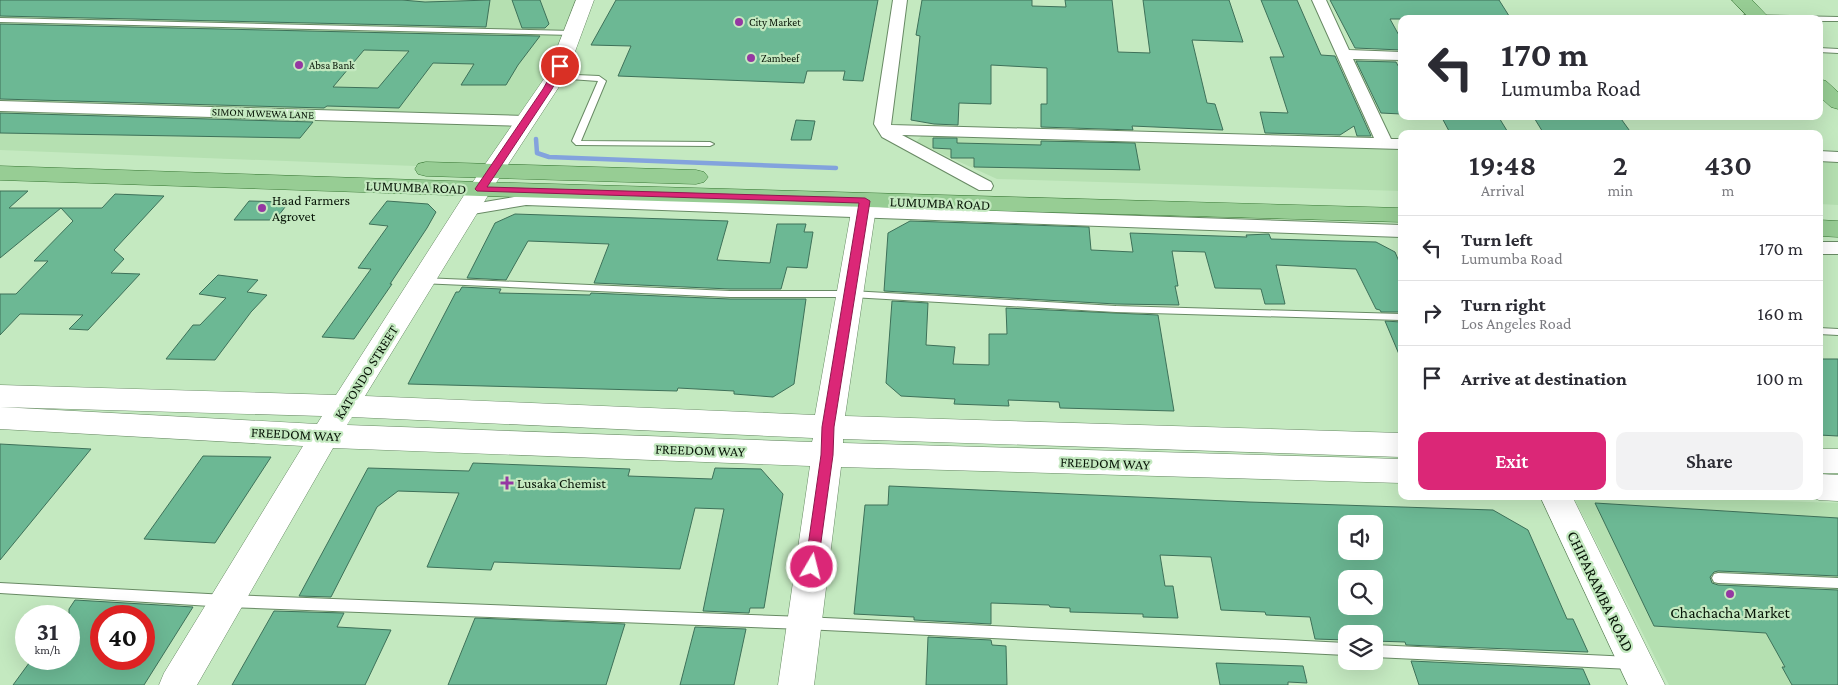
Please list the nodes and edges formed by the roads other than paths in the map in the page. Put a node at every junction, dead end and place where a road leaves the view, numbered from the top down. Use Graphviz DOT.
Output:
graph roads {
  1 [pos="585,0"];
  2 [pos="900,0"];
  3 [pos="1319,0"];
  4 [pos="1727,0"];
  5 [pos="1751,14"];
  6 [pos="1768,15"];
  7 [pos="1823,18"];
  8 [pos="1838,19"];
  9 [pos="0,20"];
  10 [pos="573,33"];
  11 [pos="1823,50"];
  12 [pos="1838,51"];
  13 [pos="1344,54"];
  14 [pos="1398,56"];
  15 [pos="1823,74"];
  16 [pos="556,76"];
  17 [pos="1838,87"];
  18 [pos="1823,89"];
  19 [pos="1838,103"];
  20 [pos="0,106"];
  21 [pos="525,121"];
  22 [pos="884,130"];
  23 [pos="710,144"];
  24 [pos="1393,144"];
  25 [pos="1823,156"];
  26 [pos="1838,157"];
  27 [pos="0,160"];
  28 [pos="0,173"];
  29 [pos="985,186"];
  30 [pos="480,190"];
  31 [pos="1398,198"];
  32 [pos="864,206"];
  33 [pos="1823,211"];
  34 [pos="1838,212"];
  35 [pos="1398,215"];
  36 [pos="1823,228"];
  37 [pos="1838,229"];
  38 [pos="1398,231"];
  39 [pos="1823,248"];
  40 [pos="1838,248"];
  41 [pos="422,281"];
  42 [pos="851,294"];
  43 [pos="1398,317"];
  44 [pos="1823,332"];
  45 [pos="1838,332"];
  46 [pos="0,396"];
  47 [pos="344,406"];
  48 [pos="0,418"];
  49 [pos="325,436"];
  50 [pos="827,441"];
  51 [pos="1398,445"];
  52 [pos="1823,460"];
  53 [pos="1838,461"];
  54 [pos="1398,471"];
  55 [pos="1823,487"];
  56 [pos="1838,488"];
  57 [pos="1558,500"];
  58 [pos="1718,578"];
  59 [pos="1838,583"];
  60 [pos="0,588"];
  61 [pos="227,601"];
  62 [pos="804,623"];
  63 [pos="1338,649"];
  64 [pos="1383,652"];
  65 [pos="1642,674"];
  66 [pos="177,685"];
  67 [pos="796,685"];
  1 -- 10 [label="main road, KATONDO STREET"];
  2 -- 22 [label="street"];
  3 -- 13 [label="street"];
  4 -- 5 [label="main road"];
  5 -- 6 [label="lane"];
  7 -- 8 [label="lane"];
  9 -- 10 [label="lane"];
  10 -- 16 [label="main road, KATONDO STREET"];
  11 -- 12 [label="lane"];
  13 -- 14 [label="street"];
  13 -- 24 [label="street"];
  15 -- 17 [label="main road"];
  16 -- 21 [label="main road, KATONDO STREET"];
  16 -- 23 [label="lane"];
  18 -- 19 [label="main road"];
  20 -- 21 [label="street, SIMON MWEWA LANE"];
  21 -- 30 [label="main road, KATONDO STREET"];
  22 -- 24 [label="street"];
  22 -- 29 [label="street"];
  25 -- 26 [label="street"];
  27 -- 30 [label="main road, LUMUMBA ROAD"];
  28 -- 30 [label="main road, LUMUMBA ROAD"];
  29 -- 30 [label="main road, LUMUMBA ROAD"];
  29 -- 31 [label="main road, LUMUMBA ROAD"];
  30 -- 32 [label="main road, LUMUMBA ROAD"];
  30 -- 41 [label="main road, KATONDO STREET"];
  32 -- 35 [label="main road, LUMUMBA ROAD"];
  32 -- 38 [label="street"];
  32 -- 42 [label="main road"];
  33 -- 34 [label="main road"];
  36 -- 37 [label="main road"];
  39 -- 40 [label="street"];
  41 -- 42 [label="lane"];
  41 -- 47 [label="main road, KATONDO STREET"];
  42 -- 43 [label="lane"];
  42 -- 50 [label="main road"];
  44 -- 45 [label="lane"];
  46 -- 47 [label="main road, FREEDOM WAY"];
  47 -- 49 [label="main road, KATONDO STREET"];
  47 -- 50 [label="main road, FREEDOM WAY"];
  48 -- 49 [label="main road, FREEDOM WAY"];
  49 -- 50 [label="main road, FREEDOM WAY"];
  49 -- 61 [label="main road, KATONDO STREET"];
  50 -- 51 [label="main road, FREEDOM WAY"];
  50 -- 54 [label="main road, FREEDOM WAY"];
  50 -- 62 [label="main road"];
  52 -- 53 [label="main road"];
  55 -- 56 [label="main road"];
  57 -- 65 [label="main road, CHIPARAMBA ROAD"];
  58 -- 59 [label="lane"];
  60 -- 61 [label="lane"];
  61 -- 62 [label="lane"];
  61 -- 66 [label="main road, KATONDO STREET"];
  62 -- 63 [label="lane"];
  62 -- 67 [label="main road"];
  64 -- 65 [label="lane"];
}
